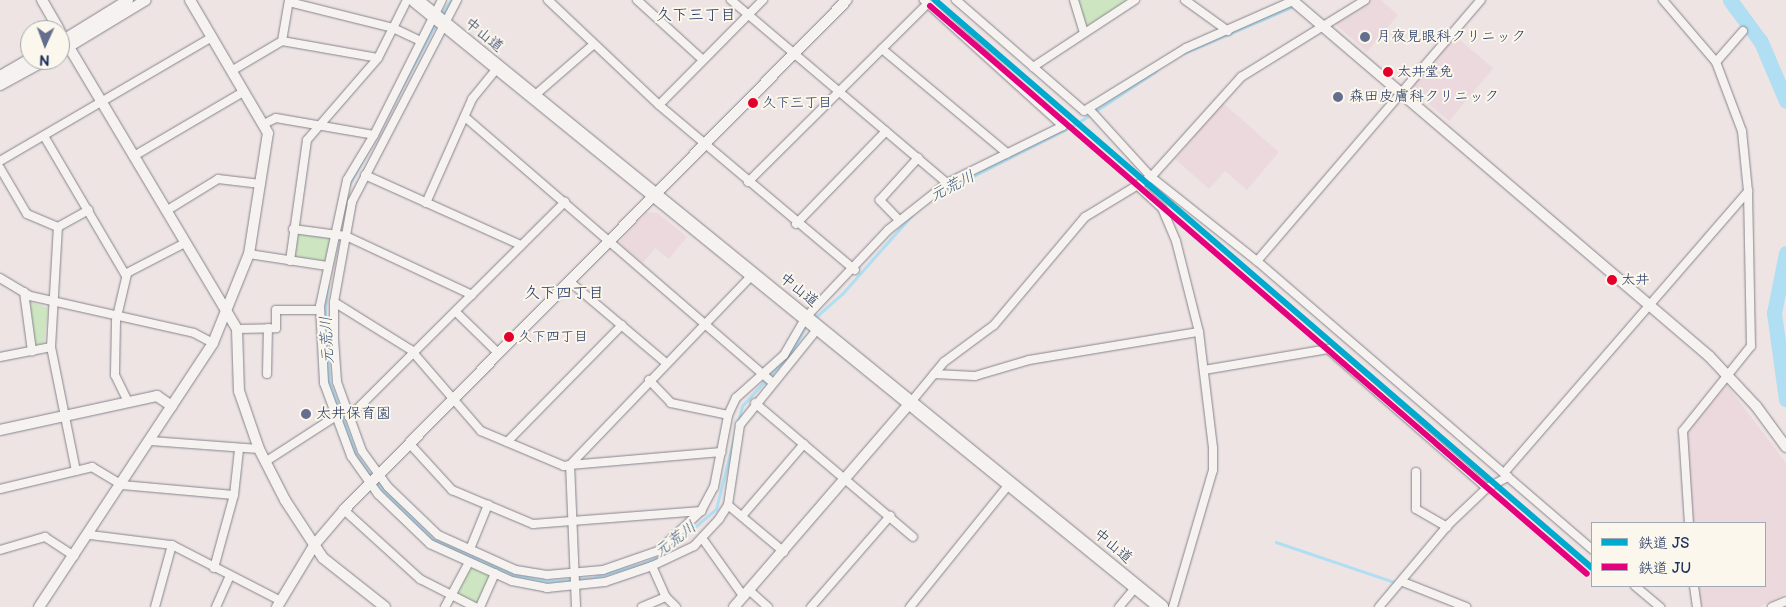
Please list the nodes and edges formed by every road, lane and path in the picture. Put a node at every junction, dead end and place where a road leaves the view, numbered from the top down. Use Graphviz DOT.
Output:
graph roads {
  1 [pos="42,0"];
  2 [pos="128,0"];
  3 [pos="146,0"];
  4 [pos="190,0"];
  5 [pos="407,0"];
  6 [pos="415,0"];
  7 [pos="442,0"];
  8 [pos="457,0"];
  9 [pos="548,0"];
  10 [pos="637,0"];
  11 [pos="731,0"];
  12 [pos="763,0"];
  13 [pos="847,0"];
  14 [pos="956,0"];
  15 [pos="1074,0"];
  16 [pos="1135,0"];
  17 [pos="1185,0"];
  18 [pos="1294,0"];
  19 [pos="1365,0"];
  20 [pos="1481,0"];
  21 [pos="1663,0"];
  22 [pos="289,1"];
  23 [pos="926,2"];
  24 [pos="433,14"];
  25 [pos="748,15"];
  26 [pos="52,20"];
  27 [pos="444,24"];
  28 [pos="1324,25"];
  29 [pos="393,28"];
  30 [pos="1228,31"];
  31 [pos="1743,31"];
  32 [pos="1084,33"];
  33 [pos="70,35"];
  34 [pos="70,36"];
  35 [pos="212,37"];
  36 [pos="419,40"];
  37 [pos="282,41"];
  38 [pos="594,44"];
  39 [pos="882,48"];
  40 [pos="70,52"];
  41 [pos="794,54"];
  42 [pos="378,58"];
  43 [pos="703,60"];
  44 [pos="1716,62"];
  45 [pos="20,65"];
  46 [pos="498,67"];
  47 [pos="1032,67"];
  48 [pos="28,70"];
  49 [pos="233,70"];
  50 [pos="0,76"];
  51 [pos="0,86"];
  52 [pos="1402,91"];
  53 [pos="243,92"];
  54 [pos="840,94"];
  55 [pos="534,96"];
  56 [pos="102,102"];
  57 [pos="659,105"];
  58 [pos="1089,108"];
  59 [pos="465,117"];
  60 [pos="264,124"];
  61 [pos="317,124"];
  62 [pos="886,131"];
  63 [pos="374,135"];
  64 [pos="44,136"];
  65 [pos="706,143"];
  66 [pos="1007,153"];
  67 [pos="134,156"];
  68 [pos="918,158"];
  69 [pos="0,161"];
  70 [pos="0,168"];
  71 [pos="365,175"];
  72 [pos="1151,177"];
  73 [pos="748,182"];
  74 [pos="947,183"];
  75 [pos="261,184"];
  76 [pos="1137,185"];
  77 [pos="1748,191"];
  78 [pos="655,195"];
  79 [pos="565,202"];
  80 [pos="426,203"];
  81 [pos="89,210"];
  82 [pos="166,211"];
  83 [pos="899,220"];
  84 [pos="796,224"];
  85 [pos="58,227"];
  86 [pos="293,229"];
  87 [pos="340,235"];
  88 [pos="610,240"];
  89 [pos="185,243"];
  90 [pos="521,245"];
  91 [pos="249,254"];
  92 [pos="290,261"];
  93 [pos="1257,261"];
  94 [pos="327,266"];
  95 [pos="855,270"];
  96 [pos="127,274"];
  97 [pos="753,274"];
  98 [pos="0,278"];
  99 [pos="569,280"];
  100 [pos="24,292"];
  101 [pos="472,295"];
  102 [pos="334,302"];
  103 [pos="53,303"];
  104 [pos="1650,304"];
  105 [pos="320,310"];
  106 [pos="456,312"];
  107 [pos="228,313"];
  108 [pos="118,316"];
  109 [pos="806,317"];
  110 [pos="706,322"];
  111 [pos="622,325"];
  112 [pos="819,327"];
  113 [pos="268,328"];
  114 [pos="237,329"];
  115 [pos="1199,332"];
  116 [pos="214,343"];
  117 [pos="51,347"];
  118 [pos="32,351"];
  119 [pos="498,353"];
  120 [pos="414,354"];
  121 [pos="0,357"];
  122 [pos="666,362"];
  123 [pos="1204,370"];
  124 [pos="762,372"];
  125 [pos="268,374"];
  126 [pos="934,374"];
  127 [pos="1730,375"];
  128 [pos="649,380"];
  129 [pos="773,383"];
  130 [pos="452,400"];
  131 [pos="128,402"];
  132 [pos="911,402"];
  133 [pos="755,403"];
  134 [pos="172,406"];
  135 [pos="728,415"];
  136 [pos="336,416"];
  137 [pos="349,417"];
  138 [pos="64,418"];
  139 [pos="0,430"];
  140 [pos="151,441"];
  141 [pos="507,442"];
  142 [pos="409,443"];
  143 [pos="804,444"];
  144 [pos="1786,447"];
  145 [pos="259,449"];
  146 [pos="240,450"];
  147 [pos="721,452"];
  148 [pos="265,462"];
  149 [pos="570,465"];
  150 [pos="76,471"];
  151 [pos="1416,472"];
  152 [pos="1506,475"];
  153 [pos="374,479"];
  154 [pos="846,480"];
  155 [pos="1012,482"];
  156 [pos="122,485"];
  157 [pos="1487,488"];
  158 [pos="0,489"];
  159 [pos="234,495"];
  160 [pos="488,505"];
  161 [pos="728,505"];
  162 [pos="344,510"];
  163 [pos="702,511"];
  164 [pos="742,516"];
  165 [pos="890,516"];
  166 [pos="574,522"];
  167 [pos="1689,522"];
  168 [pos="1447,527"];
  169 [pos="90,535"];
  170 [pos="914,537"];
  171 [pos="702,538"];
  172 [pos="315,544"];
  173 [pos="172,546"];
  174 [pos="1591,548"];
  175 [pos="470,549"];
  176 [pos="0,550"];
  177 [pos="784,552"];
  178 [pos="74,556"];
  179 [pos="469,562"];
  180 [pos="652,566"];
  181 [pos="214,568"];
  182 [pos="577,573"];
  183 [pos="495,574"];
  184 [pos="230,576"];
  185 [pos="1403,582"];
  186 [pos="575,586"];
  187 [pos="1136,587"];
  188 [pos="1636,587"];
  189 [pos="1694,587"];
  190 [pos="746,594"];
  191 [pos="451,596"];
  192 [pos="666,597"];
  193 [pos="1786,601"];
  194 [pos="279,604"];
  195 [pos="43,606"];
  196 [pos="155,607"];
  197 [pos="216,607"];
  198 [pos="385,607"];
  199 [pos="446,607"];
  200 [pos="475,607"];
  201 [pos="480,607"];
  202 [pos="576,607"];
  203 [pos="642,607"];
  204 [pos="676,607"];
  205 [pos="734,607"];
  206 [pos="768,607"];
  207 [pos="811,607"];
  208 [pos="910,607"];
  209 [pos="1119,607"];
  210 [pos="1161,607"];
  211 [pos="1173,607"];
  212 [pos="1379,607"];
  213 [pos="1466,607"];
  214 [pos="1660,607"];
  215 [pos="1697,607"];
  216 [pos="1772,607"];
  1 -- 26 [label="street"];
  2 -- 33 [label="street"];
  3 -- 34 [label="street"];
  4 -- 35 [label="street"];
  5 -- 29 [label="street"];
  6 -- 24 [label="highway, 中山道"];
  7 -- 24 [label="street"];
  8 -- 27 [label="street"];
  9 -- 38 [label="street"];
  10 -- 43 [label="street"];
  11 -- 25 [label="street"];
  12 -- 25 [label="street"];
  13 -- 41 [label="street"];
  14 -- 47 [label="street"];
  15 -- 32 [label="street"];
  16 -- 32 [label="street"];
  17 -- 30 [label="street"];
  18 -- 28 [label="street"];
  18 -- 30 [label="street"];
  19 -- 28 [label="street"];
  20 -- 52 [label="street"];
  21 -- 44 [label="street"];
  22 -- 29 [label="street"];
  22 -- 37 [label="street"];
  23 -- 39 [label="street"];
  23 -- 66 [label="street"];
  24 -- 27 [label="highway, 中山道"];
  24 -- 36 [label="street"];
  25 -- 41 [label="street"];
  25 -- 43 [label="street"];
  27 -- 46 [label="highway, 中山道"];
  27 -- 71 [label="street"];
  28 -- 52 [label="street"];
  28 -- 72 [label="street"];
  29 -- 36 [label="street"];
  29 -- 42 [label="street"];
  30 -- 58 [label="street"];
  31 -- 44 [label="street"];
  32 -- 47 [label="street"];
  35 -- 49 [label="street"];
  35 -- 56 [label="street"];
  36 -- 63 [label="street"];
  37 -- 42 [label="street"];
  37 -- 49 [label="street"];
  38 -- 55 [label="street"];
  38 -- 57 [label="street"];
  39 -- 54 [label="street"];
  39 -- 66 [label="street"];
  40 -- 56 [label="street"];
  41 -- 54 [label="street"];
  41 -- 65 [label="street"];
  42 -- 61 [label="street"];
  43 -- 57 [label="street"];
  44 -- 77 [label="street"];
  45 -- 50 [label="street"];
  46 -- 55 [label="highway, 中山道"];
  46 -- 59 [label="street"];
  47 -- 58 [label="street"];
  48 -- 51 [label="street"];
  49 -- 53 [label="street"];
  52 -- 93 [label="street"];
  52 -- 104 [label="street"];
  53 -- 60 [label="street"];
  53 -- 67 [label="street"];
  54 -- 62 [label="street"];
  54 -- 73 [label="street"];
  55 -- 78 [label="highway, 中山道"];
  56 -- 64 [label="street"];
  56 -- 67 [label="street"];
  57 -- 65 [label="street"];
  58 -- 72 [label="street"];
  59 -- 79 [label="street"];
  59 -- 80 [label="street"];
  60 -- 61 [label="street"];
  60 -- 75 [label="street"];
  61 -- 63 [label="street"];
  61 -- 86 [label="street"];
  62 -- 68 [label="street"];
  62 -- 84 [label="street"];
  63 -- 87 [label="street"];
  64 -- 69 [label="street"];
  64 -- 81 [label="street"];
  65 -- 73 [label="street"];
  65 -- 78 [label="street"];
  66 -- 74 [label="street"];
  67 -- 82 [label="street"];
  68 -- 74 [label="street"];
  68 -- 83 [label="street"];
  70 -- 85 [label="street"];
  71 -- 80 [label="street"];
  71 -- 87 [label="street"];
  72 -- 76 [label="street"];
  72 -- 93 [label="street"];
  73 -- 84 [label="street"];
  74 -- 83 [label="street"];
  75 -- 82 [label="street"];
  75 -- 91 [label="street"];
  76 -- 115 [label="street"];
  76 -- 126 [label="street"];
  77 -- 104 [label="street"];
  77 -- 127 [label="street"];
  78 -- 88 [label="street"];
  78 -- 97 [label="highway, 中山道"];
  79 -- 88 [label="street"];
  79 -- 90 [label="street"];
  80 -- 90 [label="street"];
  81 -- 85 [label="street"];
  81 -- 96 [label="street"];
  82 -- 89 [label="street"];
  83 -- 95 [label="street"];
  84 -- 95 [label="street"];
  85 -- 103 [label="street"];
  86 -- 87 [label="street"];
  86 -- 92 [label="street"];
  87 -- 94 [label="street"];
  87 -- 101 [label="street"];
  87 -- 102 [label="street"];
  88 -- 99 [label="street"];
  88 -- 110 [label="street"];
  89 -- 96 [label="street"];
  89 -- 107 [label="street"];
  90 -- 101 [label="street"];
  91 -- 92 [label="street"];
  91 -- 107 [label="street"];
  92 -- 94 [label="street"];
  93 -- 152 [label="street"];
  94 -- 105 [label="street"];
  95 -- 109 [label="street"];
  96 -- 108 [label="street"];
  97 -- 109 [label="highway, 中山道"];
  97 -- 110 [label="street"];
  98 -- 100 [label="street"];
  99 -- 111 [label="street"];
  99 -- 119 [label="street"];
  100 -- 103 [label="street"];
  100 -- 118 [label="street"];
  101 -- 106 [label="street"];
  102 -- 120 [label="street"];
  102 -- 137 [label="street"];
  103 -- 108 [label="street"];
  103 -- 117 [label="street"];
  104 -- 127 [label="street"];
  104 -- 152 [label="street"];
  105 -- 113 [label="street"];
  105 -- 136 [label="street"];
  106 -- 119 [label="street"];
  106 -- 120 [label="street"];
  107 -- 114 [label="street"];
  107 -- 116 [label="street"];
  108 -- 116 [label="street"];
  108 -- 131 [label="street"];
  109 -- 112 [label="highway, 中山道"];
  109 -- 124 [label="street"];
  110 -- 122 [label="street"];
  110 -- 124 [label="street"];
  111 -- 122 [label="street"];
  111 -- 141 [label="street"];
  112 -- 129 [label="street"];
  112 -- 132 [label="highway, 中山道"];
  113 -- 114 [label="street"];
  113 -- 125 [label="street"];
  114 -- 145 [label="street"];
  115 -- 123 [label="street"];
  115 -- 126 [label="street"];
  116 -- 134 [label="street"];
  117 -- 118 [label="street"];
  117 -- 138 [label="street"];
  118 -- 121 [label="street"];
  119 -- 130 [label="street"];
  120 -- 130 [label="street"];
  120 -- 137 [label="street"];
  122 -- 128 [label="street"];
  123 -- 157 [label="street"];
  123 -- 211 [label="street"];
  124 -- 129 [label="street"];
  124 -- 135 [label="street"];
  126 -- 132 [label="street"];
  127 -- 144 [label="street"];
  127 -- 167 [label="street"];
  128 -- 135 [label="street"];
  128 -- 149 [label="street"];
  129 -- 133 [label="street"];
  130 -- 141 [label="street"];
  130 -- 142 [label="street"];
  131 -- 134 [label="street"];
  131 -- 138 [label="street"];
  132 -- 154 [label="street"];
  132 -- 155 [label="highway, 中山道"];
  133 -- 143 [label="street"];
  133 -- 161 [label="street"];
  134 -- 140 [label="street"];
  135 -- 147 [label="street"];
  136 -- 148 [label="street"];
  136 -- 153 [label="street"];
  137 -- 153 [label="street"];
  138 -- 139 [label="street"];
  138 -- 150 [label="street"];
  140 -- 146 [label="street"];
  140 -- 156 [label="street"];
  141 -- 149 [label="street"];
  142 -- 153 [label="street"];
  142 -- 160 [label="street"];
  143 -- 154 [label="street"];
  143 -- 164 [label="street"];
  145 -- 146 [label="street"];
  145 -- 148 [label="street"];
  146 -- 159 [label="street"];
  147 -- 149 [label="street"];
  147 -- 163 [label="street"];
  148 -- 172 [label="street"];
  149 -- 166 [label="street"];
  150 -- 156 [label="street"];
  150 -- 158 [label="street"];
  151 -- 168 [label="street"];
  152 -- 157 [label="street"];
  152 -- 174 [label="street"];
  153 -- 162 [label="street"];
  153 -- 175 [label="street"];
  153 -- 179 [label="street"];
  154 -- 165 [label="street"];
  154 -- 177 [label="street"];
  155 -- 187 [label="highway, 中山道"];
  155 -- 208 [label="street"];
  156 -- 159 [label="street"];
  156 -- 169 [label="street"];
  157 -- 168 [label="street"];
  159 -- 181 [label="street"];
  160 -- 166 [label="street"];
  160 -- 175 [label="street"];
  161 -- 164 [label="street"];
  161 -- 171 [label="street"];
  162 -- 172 [label="street"];
  162 -- 191 [label="street"];
  163 -- 166 [label="street"];
  163 -- 182 [label="street"];
  164 -- 177 [label="street"];
  165 -- 170 [label="street"];
  165 -- 207 [label="street"];
  166 -- 182 [label="street"];
  168 -- 185 [label="street"];
  169 -- 173 [label="street"];
  169 -- 178 [label="street"];
  171 -- 180 [label="street"];
  171 -- 190 [label="street"];
  172 -- 194 [label="street"];
  172 -- 198 [label="street"];
  173 -- 181 [label="street"];
  173 -- 196 [label="street"];
  175 -- 182 [label="street"];
  176 -- 178 [label="street"];
  177 -- 190 [label="street"];
  178 -- 195 [label="street"];
  179 -- 183 [label="street"];
  179 -- 191 [label="street"];
  180 -- 186 [label="street"];
  180 -- 192 [label="street"];
  181 -- 184 [label="street"];
  182 -- 186 [label="street"];
  183 -- 186 [label="street"];
  183 -- 201 [label="street"];
  184 -- 194 [label="street"];
  184 -- 197 [label="street"];
  185 -- 212 [label="street"];
  185 -- 213 [label="street"];
  186 -- 202 [label="street"];
  187 -- 209 [label="street"];
  187 -- 210 [label="highway, 中山道"];
  188 -- 214 [label="street"];
  189 -- 215 [label="street"];
  190 -- 205 [label="street"];
  190 -- 206 [label="street"];
  191 -- 199 [label="street"];
  191 -- 200 [label="street"];
  192 -- 203 [label="street"];
  192 -- 204 [label="street"];
  193 -- 216 [label="street"];
}
